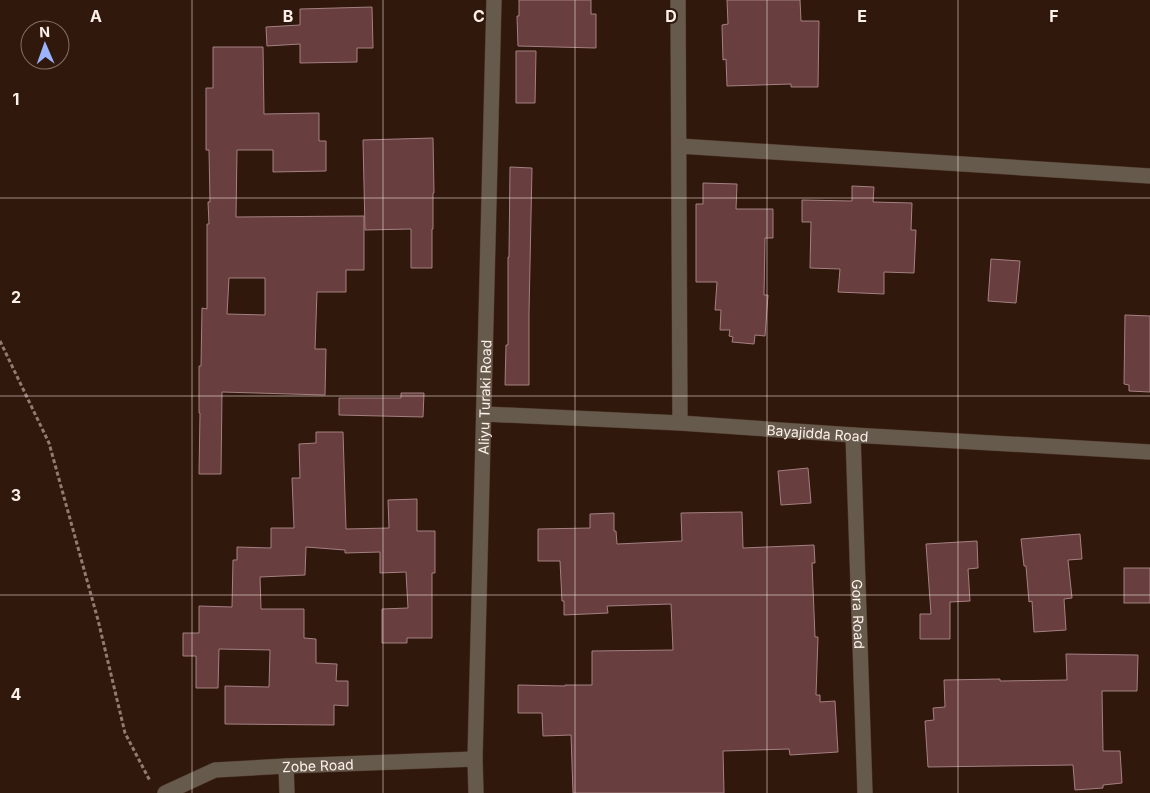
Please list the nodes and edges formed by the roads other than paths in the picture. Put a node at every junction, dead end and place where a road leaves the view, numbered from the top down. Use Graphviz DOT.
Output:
graph roads {
  1 [pos="494,0"];
  2 [pos="678,0"];
  3 [pos="679,146"];
  4 [pos="1150,176"];
  5 [pos="484,414"];
  6 [pos="680,423"];
  7 [pos="853,435"];
  8 [pos="1150,452"];
  9 [pos="475,759"];
  10 [pos="286,766"];
  11 [pos="165,793"];
  12 [pos="286,793"];
  13 [pos="476,793"];
  14 [pos="865,793"];
  1 -- 5 [label="street, Aliyu Turaki Road"];
  2 -- 3 [label="street"];
  3 -- 4 [label="street"];
  3 -- 6 [label="street"];
  5 -- 6 [label="street, Bayajidda Road"];
  5 -- 9 [label="street, Aliyu Turaki Road"];
  6 -- 7 [label="street, Bayajidda Road"];
  7 -- 8 [label="street, Bayajidda Road"];
  7 -- 14 [label="street, Gora Road"];
  9 -- 10 [label="street, Zobe Road"];
  9 -- 13 [label="street, Aliyu Turaki Road"];
  10 -- 11 [label="street, Zobe Road"];
  10 -- 12 [label="street"];
}
